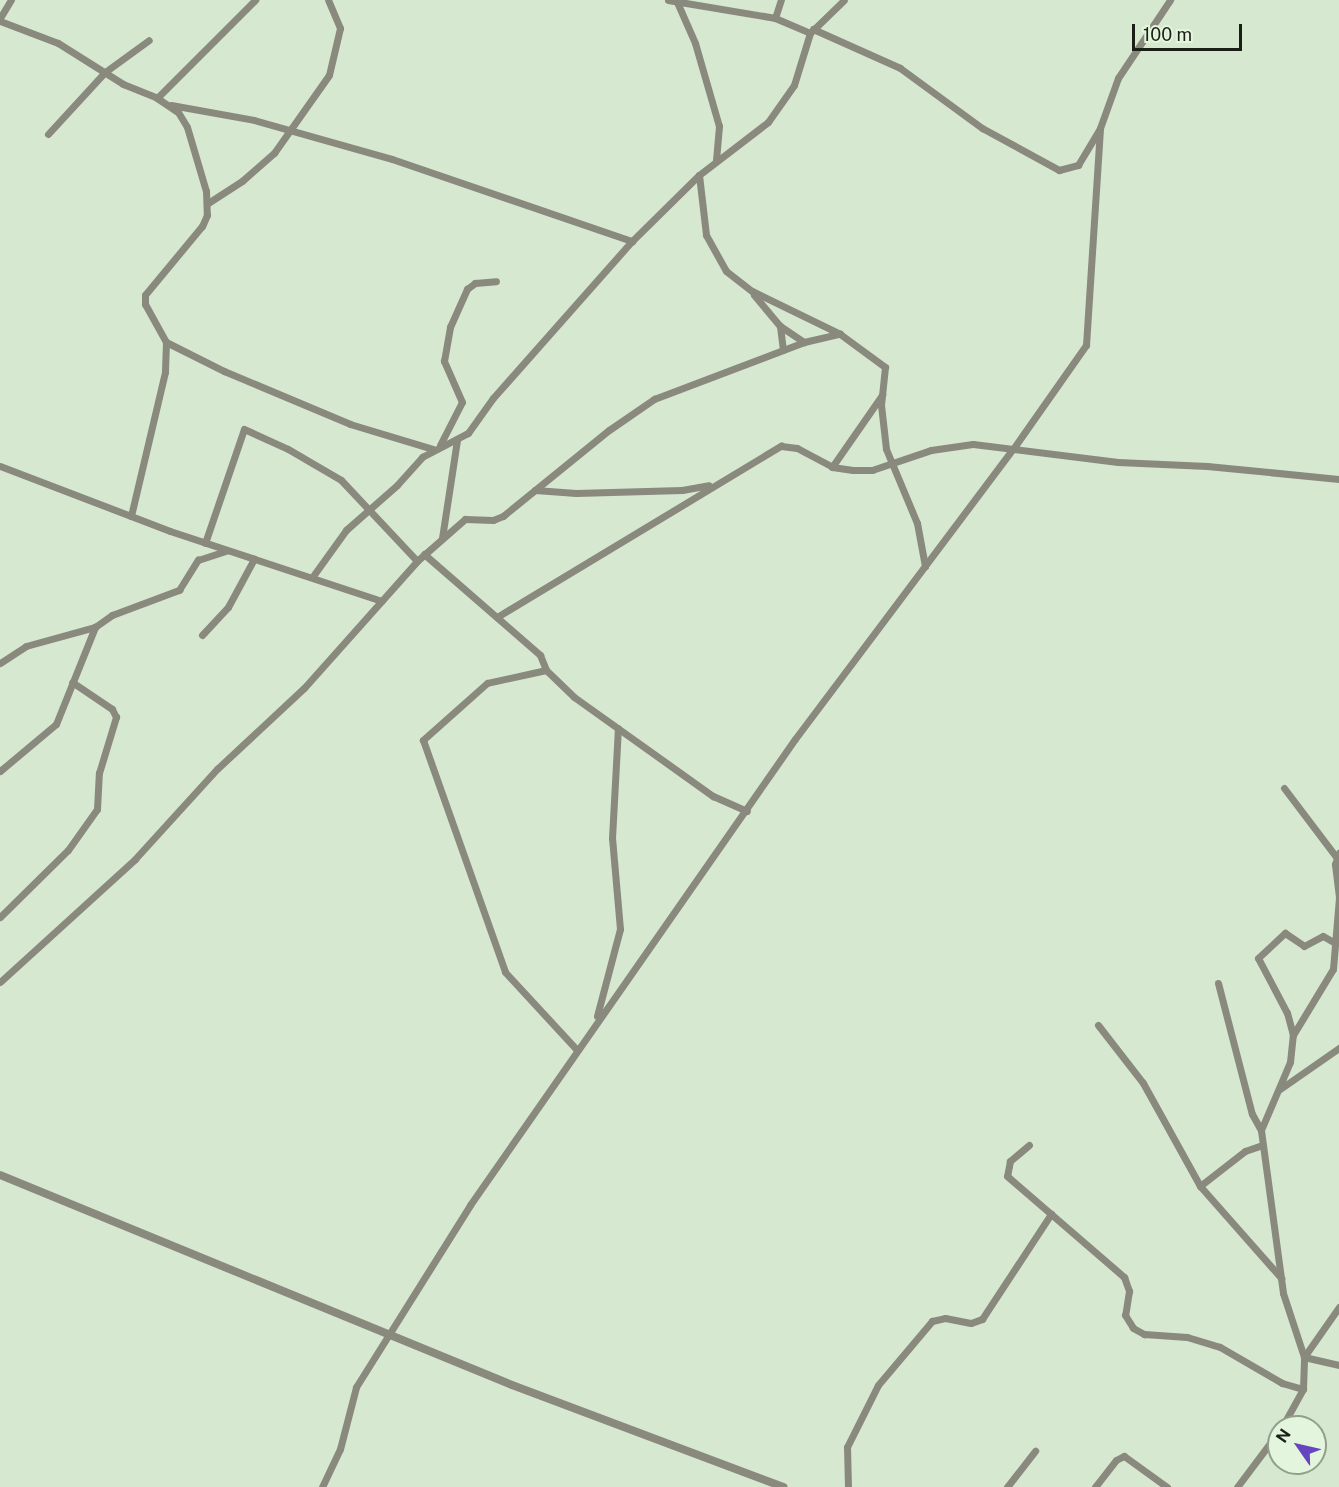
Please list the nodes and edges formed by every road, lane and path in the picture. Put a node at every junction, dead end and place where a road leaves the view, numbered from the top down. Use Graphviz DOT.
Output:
graph roads {
  1 [pos="11,0"];
  2 [pos="255,0"];
  3 [pos="327,0"];
  4 [pos="668,0"];
  5 [pos="781,0"];
  6 [pos="843,0"];
  7 [pos="1170,0"];
  8 [pos="678,2"];
  9 [pos="775,18"];
  10 [pos="0,20"];
  11 [pos="811,31"];
  12 [pos="149,40"];
  13 [pos="105,72"];
  14 [pos="157,98"];
  15 [pos="168,104"];
  16 [pos="1100,128"];
  17 [pos="290,132"];
  18 [pos="48,134"];
  19 [pos="716,161"];
  20 [pos="699,175"];
  21 [pos="208,203"];
  22 [pos="632,241"];
  23 [pos="496,281"];
  24 [pos="752,291"];
  25 [pos="780,326"];
  26 [pos="840,334"];
  27 [pos="166,342"];
  28 [pos="804,342"];
  29 [pos="783,350"];
  30 [pos="883,393"];
  31 [pos="457,440"];
  32 [pos="436,447"];
  33 [pos="1013,449"];
  34 [pos="890,464"];
  35 [pos="0,466"];
  36 [pos="832,467"];
  37 [pos="1339,479"];
  38 [pos="714,484"];
  39 [pos="535,490"];
  40 [pos="371,510"];
  41 [pos="131,516"];
  42 [pos="442,538"];
  43 [pos="205,543"];
  44 [pos="229,551"];
  45 [pos="424,554"];
  46 [pos="254,559"];
  47 [pos="417,561"];
  48 [pos="925,566"];
  49 [pos="313,576"];
  50 [pos="382,601"];
  51 [pos="496,617"];
  52 [pos="95,627"];
  53 [pos="202,635"];
  54 [pos="0,663"];
  55 [pos="546,670"];
  56 [pos="72,682"];
  57 [pos="618,728"];
  58 [pos="0,771"];
  59 [pos="1284,788"];
  60 [pos="747,811"];
  61 [pos="1338,856"];
  62 [pos="0,917"];
  63 [pos="1337,946"];
  64 [pos="0,982"];
  65 [pos="1218,983"];
  66 [pos="1098,1025"];
  67 [pos="593,1027"];
  68 [pos="1293,1035"];
  69 [pos="1339,1048"];
  70 [pos="577,1050"];
  71 [pos="1280,1089"];
  72 [pos="1261,1130"];
  73 [pos="1029,1145"];
  74 [pos="1262,1145"];
  75 [pos="0,1175"];
  76 [pos="1200,1186"];
  77 [pos="1051,1214"];
  78 [pos="1281,1278"];
  79 [pos="1339,1307"];
  80 [pos="390,1334"];
  81 [pos="1304,1357"];
  82 [pos="1339,1365"];
  83 [pos="1304,1389"];
  84 [pos="1289,1415"];
  85 [pos="1267,1447"];
  86 [pos="1035,1451"];
  87 [pos="322,1487"];
  88 [pos="783,1487"];
  89 [pos="848,1487"];
  90 [pos="1007,1487"];
  91 [pos="1095,1487"];
  92 [pos="1167,1487"];
  93 [pos="1237,1487"];
  1 -- 10 [label="street"];
  2 -- 14 [label="street"];
  3 -- 17 [label="street"];
  4 -- 8 [label="street"];
  5 -- 9 [label="street"];
  6 -- 11 [label="street"];
  7 -- 16 [label="street"];
  8 -- 9 [label="street"];
  8 -- 19 [label="street"];
  9 -- 11 [label="street"];
  10 -- 13 [label="street"];
  11 -- 16 [label="street"];
  11 -- 19 [label="street"];
  12 -- 13 [label="street"];
  13 -- 14 [label="street"];
  13 -- 18 [label="street"];
  14 -- 15 [label="street"];
  15 -- 17 [label="street"];
  15 -- 21 [label="street"];
  16 -- 33 [label="street"];
  17 -- 21 [label="street"];
  17 -- 22 [label="street"];
  19 -- 20 [label="street"];
  20 -- 22 [label="street"];
  20 -- 24 [label="street"];
  21 -- 27 [label="street"];
  22 -- 31 [label="street"];
  23 -- 32 [label="street"];
  24 -- 25 [label="street"];
  24 -- 26 [label="street"];
  25 -- 28 [label="street"];
  25 -- 29 [label="street"];
  26 -- 28 [label="street"];
  26 -- 30 [label="street"];
  27 -- 32 [label="street"];
  27 -- 41 [label="street"];
  28 -- 29 [label="street"];
  29 -- 39 [label="street"];
  30 -- 34 [label="street"];
  30 -- 36 [label="street"];
  31 -- 32 [label="street"];
  31 -- 42 [label="street"];
  32 -- 40 [label="street"];
  33 -- 34 [label="street"];
  33 -- 37 [label="street"];
  33 -- 48 [label="street"];
  34 -- 36 [label="street"];
  34 -- 48 [label="street"];
  35 -- 41 [label="street"];
  36 -- 38 [label="street"];
  38 -- 39 [label="street"];
  38 -- 51 [label="street"];
  39 -- 42 [label="street"];
  40 -- 43 [label="street"];
  40 -- 47 [label="street"];
  40 -- 49 [label="street"];
  41 -- 43 [label="street"];
  42 -- 45 [label="street"];
  43 -- 44 [label="street"];
  44 -- 46 [label="street"];
  44 -- 52 [label="street"];
  45 -- 47 [label="street"];
  45 -- 51 [label="street"];
  46 -- 49 [label="street"];
  46 -- 53 [label="street"];
  47 -- 50 [label="street"];
  48 -- 60 [label="street"];
  49 -- 50 [label="street"];
  50 -- 64 [label="street"];
  51 -- 55 [label="street"];
  52 -- 54 [label="street"];
  52 -- 56 [label="street"];
  55 -- 57 [label="street"];
  55 -- 70 [label="street"];
  56 -- 58 [label="street"];
  56 -- 62 [label="street"];
  57 -- 60 [label="street"];
  57 -- 67 [label="street"];
  59 -- 61 [label="street"];
  60 -- 67 [label="street"];
  61 -- 63 [label="street"];
  63 -- 68 [label="street"];
  63 -- 68 [label="street"];
  65 -- 72 [label="street"];
  66 -- 76 [label="street"];
  67 -- 70 [label="street"];
  68 -- 71 [label="street"];
  69 -- 71 [label="street"];
  70 -- 80 [label="street"];
  71 -- 72 [label="street"];
  72 -- 74 [label="street"];
  73 -- 77 [label="street"];
  74 -- 76 [label="street"];
  74 -- 78 [label="street"];
  75 -- 80 [label="street"];
  76 -- 78 [label="street"];
  77 -- 83 [label="street"];
  77 -- 89 [label="street"];
  78 -- 81 [label="street"];
  79 -- 81 [label="street"];
  80 -- 87 [label="street"];
  80 -- 88 [label="street"];
  81 -- 82 [label="street"];
  81 -- 83 [label="street"];
  83 -- 84 [label="street"];
  85 -- 93 [label="street"];
  86 -- 90 [label="street"];
  91 -- 92 [label="street"];
}
